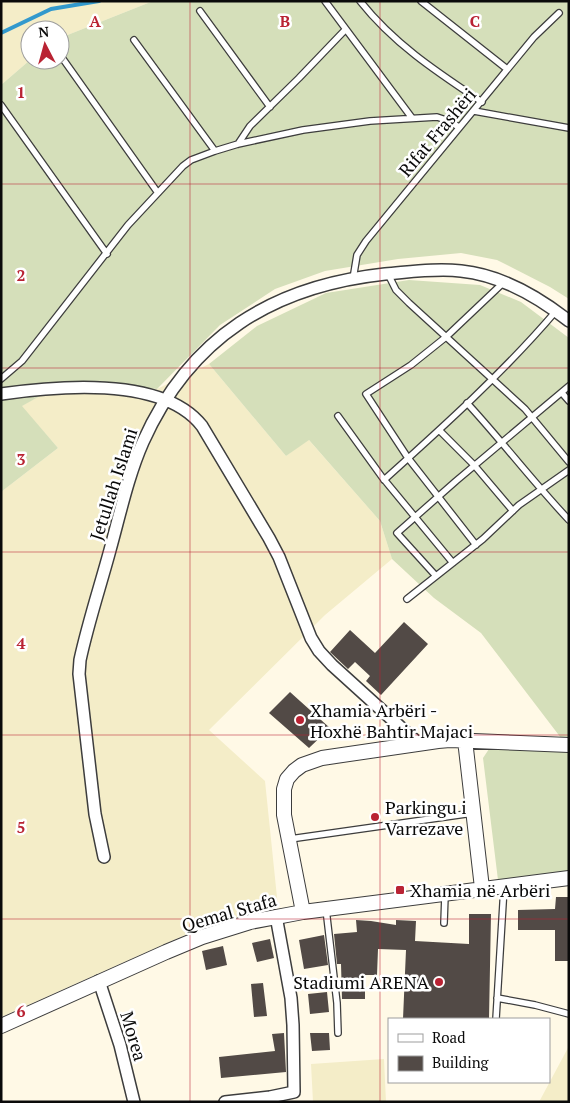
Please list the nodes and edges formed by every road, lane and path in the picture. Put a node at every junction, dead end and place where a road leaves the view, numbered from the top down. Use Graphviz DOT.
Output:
graph roads {
  1 [pos="325,1"];
  2 [pos="360,1"];
  3 [pos="421,1"];
  4 [pos="200,11"];
  5 [pos="560,13"];
  6 [pos="345,30"];
  7 [pos="134,40"];
  8 [pos="70,69"];
  9 [pos="507,69"];
  10 [pos="482,102"];
  11 [pos="1,105"];
  12 [pos="270,107"];
  13 [pos="474,111"];
  14 [pos="412,118"];
  15 [pos="459,127"];
  16 [pos="569,128"];
  17 [pos="238,144"];
  18 [pos="215,151"];
  19 [pos="158,193"];
  20 [pos="107,254"];
  21 [pos="388,274"];
  22 [pos="353,279"];
  23 [pos="504,282"];
  24 [pos="556,311"];
  25 [pos="569,321"];
  26 [pos="446,337"];
  27 [pos="492,378"];
  28 [pos="1,379"];
  29 [pos="569,386"];
  30 [pos="562,392"];
  31 [pos="1,394"];
  32 [pos="164,400"];
  33 [pos="569,401"];
  34 [pos="467,403"];
  35 [pos="338,416"];
  36 [pos="532,417"];
  37 [pos="440,431"];
  38 [pos="503,442"];
  39 [pos="408,458"];
  40 [pos="569,462"];
  41 [pos="474,466"];
  42 [pos="569,470"];
  43 [pos="384,480"];
  44 [pos="540,490"];
  45 [pos="438,497"];
  46 [pos="512,511"];
  47 [pos="416,518"];
  48 [pos="569,520"];
  49 [pos="476,545"];
  50 [pos="453,563"];
  51 [pos="436,576"];
  52 [pos="407,599"];
  53 [pos="465,740"];
  54 [pos="418,743"];
  55 [pos="569,745"];
  56 [pos="473,813"];
  57 [pos="288,839"];
  58 [pos="104,857"];
  59 [pos="569,878"];
  60 [pos="504,885"];
  61 [pos="482,888"];
  62 [pos="445,893"];
  63 [pos="326,909"];
  64 [pos="302,912"];
  65 [pos="276,916"];
  66 [pos="444,923"];
  67 [pos="99,981"];
  68 [pos="497,998"];
  69 [pos="569,1014"];
  70 [pos="496,1018"];
  71 [pos="1,1026"];
  72 [pos="338,1034"];
  73 [pos="134,1102"];
  74 [pos="225,1102"];
  1 -- 6 [label="lane"];
  2 -- 10 [label="lane"];
  3 -- 9 [label="lane"];
  4 -- 12 [label="lane"];
  5 -- 9 [label="lane, Rifat Frashëri"];
  6 -- 12 [label="lane"];
  6 -- 14 [label="lane"];
  7 -- 18 [label="lane"];
  8 -- 19 [label="lane"];
  9 -- 10 [label="lane, Rifat Frashëri"];
  10 -- 13 [label="lane, Rifat Frashëri"];
  11 -- 20 [label="lane"];
  12 -- 17 [label="lane"];
  13 -- 15 [label="lane, Rifat Frashëri"];
  13 -- 16 [label="lane"];
  14 -- 15 [label="lane"];
  14 -- 17 [label="lane"];
  15 -- 22 [label="lane, Rifat Frashëri"];
  17 -- 18 [label="lane"];
  18 -- 19 [label="lane"];
  19 -- 20 [label="lane"];
  20 -- 28 [label="lane"];
  21 -- 22 [label="street, Jetullah Islami"];
  21 -- 23 [label="street, Jetullah Islami"];
  21 -- 26 [label="lane"];
  22 -- 32 [label="street, Jetullah Islami"];
  23 -- 24 [label="street, Jetullah Islami"];
  23 -- 26 [label="lane"];
  24 -- 25 [label="street, Jetullah Islami"];
  24 -- 27 [label="lane"];
  26 -- 27 [label="lane"];
  26 -- 39 [label="lane"];
  27 -- 34 [label="lane"];
  27 -- 36 [label="lane"];
  29 -- 30 [label="lane"];
  30 -- 33 [label="lane"];
  30 -- 36 [label="lane"];
  31 -- 32 [label="street"];
  32 -- 54 [label="street"];
  32 -- 58 [label="street, Jetullah Islami"];
  34 -- 37 [label="lane"];
  34 -- 38 [label="lane"];
  35 -- 43 [label="lane"];
  36 -- 38 [label="lane"];
  36 -- 40 [label="lane"];
  37 -- 39 [label="lane"];
  37 -- 41 [label="lane"];
  38 -- 41 [label="lane"];
  38 -- 44 [label="lane"];
  39 -- 43 [label="lane"];
  39 -- 45 [label="lane"];
  41 -- 45 [label="lane"];
  41 -- 46 [label="lane"];
  42 -- 44 [label="lane"];
  43 -- 47 [label="lane"];
  44 -- 46 [label="lane"];
  44 -- 48 [label="lane"];
  45 -- 47 [label="lane"];
  45 -- 49 [label="lane"];
  46 -- 49 [label="lane"];
  47 -- 50 [label="lane"];
  47 -- 51 [label="lane"];
  49 -- 50 [label="lane"];
  50 -- 51 [label="lane"];
  51 -- 52 [label="lane"];
  53 -- 54 [label="street"];
  53 -- 55 [label="street"];
  53 -- 56 [label="street"];
  54 -- 57 [label="street"];
  56 -- 57 [label="lane"];
  56 -- 61 [label="street"];
  57 -- 64 [label="street"];
  59 -- 60 [label="street, Qemal Stafa"];
  60 -- 61 [label="street, Qemal Stafa"];
  60 -- 68 [label="lane"];
  61 -- 62 [label="street, Qemal Stafa"];
  62 -- 63 [label="street, Qemal Stafa"];
  62 -- 66 [label="lane"];
  63 -- 64 [label="street, Qemal Stafa"];
  63 -- 72 [label="lane"];
  64 -- 65 [label="street, Qemal Stafa"];
  65 -- 67 [label="street, Qemal Stafa"];
  65 -- 74 [label="street"];
  67 -- 71 [label="street, Qemal Stafa"];
  67 -- 73 [label="street, Morea"];
  68 -- 69 [label="lane"];
  68 -- 70 [label="lane"];
}
